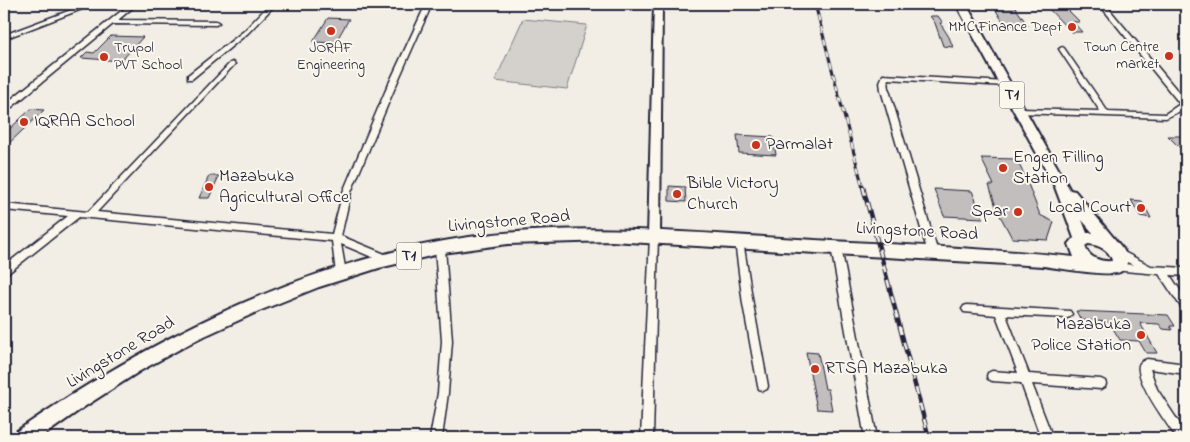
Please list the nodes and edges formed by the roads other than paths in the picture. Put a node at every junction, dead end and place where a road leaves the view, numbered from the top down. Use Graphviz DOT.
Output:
graph roads {
  1 [pos="9,4"];
  2 [pos="92,4"];
  3 [pos="134,4"];
  4 [pos="273,4"];
  5 [pos="428,4"];
  6 [pos="658,4"];
  7 [pos="961,4"];
  8 [pos="1102,4"];
  9 [pos="4,6"];
  10 [pos="113,22"];
  11 [pos="216,23"];
  12 [pos="4,37"];
  13 [pos="1062,49"];
  14 [pos="232,64"];
  15 [pos="190,77"];
  16 [pos="1006,84"];
  17 [pos="1186,105"];
  18 [pos="4,109"];
  19 [pos="1020,111"];
  20 [pos="1106,114"];
  21 [pos="1062,187"];
  22 [pos="4,208"];
  23 [pos="91,214"];
  24 [pos="76,215"];
  25 [pos="654,236"];
  26 [pos="336,238"];
  27 [pos="739,241"];
  28 [pos="1080,245"];
  29 [pos="836,247"];
  30 [pos="440,248"];
  31 [pos="933,253"];
  32 [pos="1116,257"];
  33 [pos="389,260"];
  34 [pos="1043,260"];
  35 [pos="1093,264"];
  36 [pos="1157,270"];
  37 [pos="4,272"];
  38 [pos="1186,272"];
  39 [pos="341,273"];
  40 [pos="1186,307"];
  41 [pos="967,309"];
  42 [pos="1000,311"];
  43 [pos="1067,314"];
  44 [pos="1186,369"];
  45 [pos="992,376"];
  46 [pos="1025,379"];
  47 [pos="1101,384"];
  48 [pos="763,386"];
  49 [pos="1183,433"];
  50 [pos="24,438"];
  51 [pos="436,438"];
  52 [pos="647,438"];
  53 [pos="871,438"];
  54 [pos="1047,438"];
  1 -- 9 [label="street"];
  2 -- 12 [label="street"];
  3 -- 10 [label="street"];
  4 -- 15 [label="street"];
  5 -- 26 [label="street"];
  6 -- 25 [label="main road"];
  7 -- 16 [label="highway, T1"];
  8 -- 17 [label="street"];
  10 -- 11 [label="street"];
  10 -- 18 [label="street"];
  13 -- 20 [label="street"];
  14 -- 23 [label="street"];
  16 -- 19 [label="highway, T1"];
  16 -- 31 [label="street"];
  17 -- 20 [label="street"];
  19 -- 20 [label="street"];
  19 -- 21 [label="highway, T1"];
  21 -- 28 [label="highway, T1"];
  21 -- 32 [label="highway, T1"];
  22 -- 24 [label="street"];
  23 -- 24 [label="street"];
  23 -- 26 [label="street"];
  24 -- 37 [label="street"];
  25 -- 27 [label="highway, Livingstone Road / T1"];
  25 -- 30 [label="highway, Livingstone Road / T1"];
  25 -- 52 [label="street"];
  26 -- 33 [label="street"];
  26 -- 39 [label="street"];
  27 -- 29 [label="highway, Livingstone Road / T1"];
  27 -- 48 [label="street"];
  28 -- 32 [label="highway, Livingstone Road / T1"];
  28 -- 34 [label="highway, Livingstone Road / T1"];
  28 -- 35 [label="highway, T1"];
  29 -- 31 [label="highway, Livingstone Road / T1"];
  29 -- 53 [label="street"];
  30 -- 33 [label="highway, Livingstone Road / T1"];
  30 -- 51 [label="street"];
  31 -- 34 [label="highway, Livingstone Road / T1"];
  32 -- 35 [label="highway, Livingstone Road / T1"];
  32 -- 36 [label="street"];
  32 -- 36 [label="street"];
  33 -- 39 [label="highway, Livingstone Road / T1"];
  34 -- 35 [label="highway, Livingstone Road / T1"];
  36 -- 38 [label="street"];
  36 -- 40 [label="street"];
  39 -- 50 [label="highway, Livingstone Road / T1"];
  41 -- 42 [label="street"];
  42 -- 43 [label="street"];
  42 -- 46 [label="street"];
  44 -- 49 [label="street"];
  45 -- 46 [label="street"];
  46 -- 47 [label="street"];
  46 -- 54 [label="street"];
}
